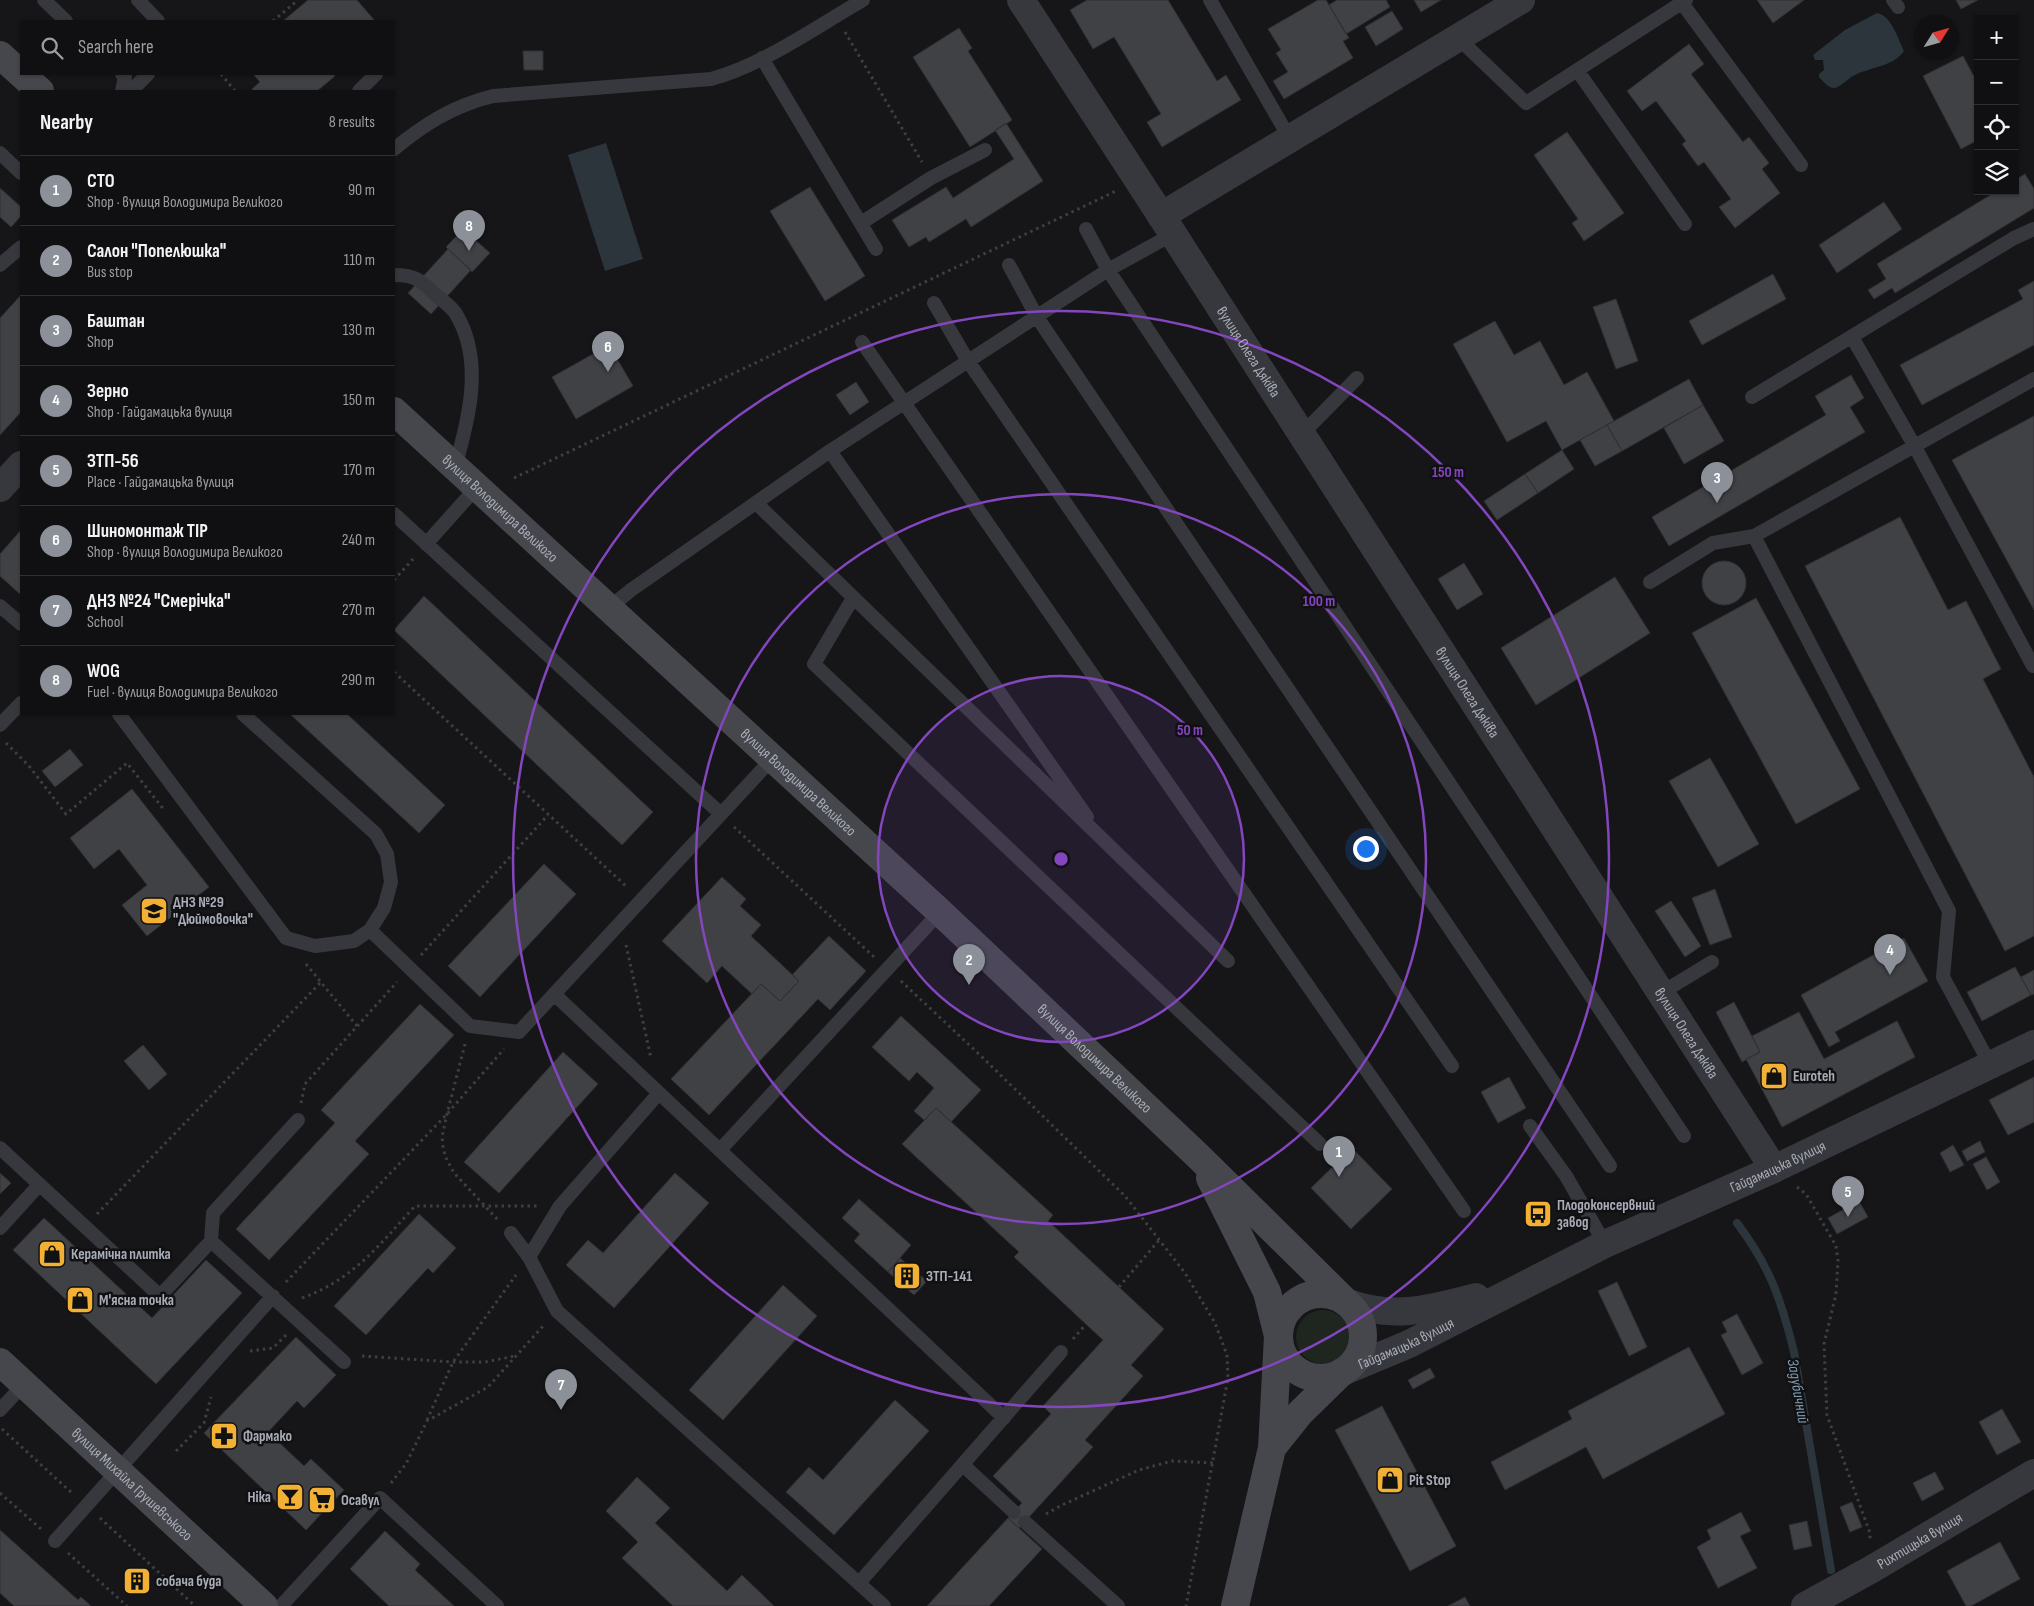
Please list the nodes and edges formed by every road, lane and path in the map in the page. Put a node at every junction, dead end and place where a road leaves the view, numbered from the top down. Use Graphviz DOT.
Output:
graph roads {
  1 [pos="44,0"];
  2 [pos="138,0"];
  3 [pos="298,0"];
  4 [pos="863,0"];
  5 [pos="1021,0"];
  6 [pos="1210,0"];
  7 [pos="1521,0"];
  8 [pos="1684,1"];
  9 [pos="835,16"];
  10 [pos="65,20"];
  11 [pos="157,20"];
  12 [pos="274,20"];
  13 [pos="1458,38"];
  14 [pos="0,55"];
  15 [pos="762,58"];
  16 [pos="1576,70"];
  17 [pos="20,73"];
  18 [pos="22,75"];
  19 [pos="123,75"];
  20 [pos="147,75"];
  21 [pos="222,75"];
  22 [pos="229,75"];
  23 [pos="375,75"];
  24 [pos="225,78"];
  25 [pos="39,90"];
  26 [pos="122,90"];
  27 [pos="132,90"];
  28 [pos="234,90"];
  29 [pos="360,90"];
  30 [pos="1290,139"];
  31 [pos="395,148"];
  32 [pos="985,150"];
  33 [pos="0,153"];
  34 [pos="1800,165"];
  35 [pos="20,172"];
  36 [pos="931,178"];
  37 [pos="1138,180"];
  38 [pos="861,223"];
  39 [pos="1685,224"];
  40 [pos="1168,225"];
  41 [pos="1086,229"];
  42 [pos="2034,230"];
  43 [pos="876,249"];
  44 [pos="12,251"];
  45 [pos="0,265"];
  46 [pos="1009,265"];
  47 [pos="1108,270"];
  48 [pos="395,276"];
  49 [pos="934,303"];
  50 [pos="1037,317"];
  51 [pos="1852,337"];
  52 [pos="862,342"];
  53 [pos="968,362"];
  54 [pos="1357,378"];
  55 [pos="2034,379"];
  56 [pos="1752,397"];
  57 [pos="904,403"];
  58 [pos="395,412"];
  59 [pos="1302,434"];
  60 [pos="1914,445"];
  61 [pos="830,451"];
  62 [pos="20,466"];
  63 [pos="455,467"];
  64 [pos="514,478"];
  65 [pos="477,487"];
  66 [pos="0,488"];
  67 [pos="756,503"];
  68 [pos="395,515"];
  69 [pos="1754,536"];
  70 [pos="426,544"];
  71 [pos="395,579"];
  72 [pos="1650,582"];
  73 [pos="853,598"];
  74 [pos="0,606"];
  75 [pos="609,608"];
  76 [pos="20,623"];
  77 [pos="2033,666"];
  78 [pos="395,673"];
  79 [pos="20,704"];
  80 [pos="119,715"];
  81 [pos="244,715"];
  82 [pos="0,725"];
  83 [pos="0,737"];
  84 [pos="772,759"];
  85 [pos="721,814"];
  86 [pos="548,815"];
  87 [pos="170,817"];
  88 [pos="1106,844"];
  89 [pos="641,900"];
  90 [pos="940,912"];
  91 [pos="621,922"];
  92 [pos="370,930"];
  93 [pos="286,938"];
  94 [pos="1228,961"];
  95 [pos="1712,962"];
  96 [pos="410,968"];
  97 [pos="887,969"];
  98 [pos="321,982"];
  99 [pos="1661,993"];
  100 [pos="554,994"];
  101 [pos="357,1026"];
  102 [pos="470,1026"];
  103 [pos="519,1032"];
  104 [pos="2034,1044"];
  105 [pos="1452,1066"];
  106 [pos="1990,1066"];
  107 [pos="304,1084"];
  108 [pos="659,1093"];
  109 [pos="447,1114"];
  110 [pos="298,1120"];
  111 [pos="1530,1126"];
  112 [pos="1684,1136"];
  113 [pos="1320,1144"];
  114 [pos="0,1148"];
  115 [pos="720,1150"];
  116 [pos="1199,1157"];
  117 [pos="1610,1166"];
  118 [pos="1774,1169"];
  119 [pos="39,1185"];
  120 [pos="485,1206"];
  121 [pos="560,1206"];
  122 [pos="1464,1211"];
  123 [pos="85,1227"];
  124 [pos="0,1228"];
  125 [pos="511,1233"];
  126 [pos="1160,1239"];
  127 [pos="211,1242"];
  128 [pos="1605,1244"];
  129 [pos="529,1257"];
  130 [pos="1521,1286"];
  131 [pos="1119,1287"];
  132 [pos="278,1301"];
  133 [pos="1346,1302"];
  134 [pos="557,1312"];
  135 [pos="300,1321"];
  136 [pos="1278,1336"];
  137 [pos="1061,1352"];
  138 [pos="221,1353"];
  139 [pos="516,1356"];
  140 [pos="0,1362"];
  141 [pos="344,1362"];
  142 [pos="453,1362"];
  143 [pos="1342,1372"];
  144 [pos="24,1384"];
  145 [pos="0,1410"];
  146 [pos="1004,1418"];
  147 [pos="427,1421"];
  148 [pos="1272,1448"];
  149 [pos="176,1451"];
  150 [pos="1213,1463"];
  151 [pos="962,1465"];
  152 [pos="117,1470"];
  153 [pos="2034,1473"];
  154 [pos="380,1498"];
  155 [pos="1022,1519"];
  156 [pos="55,1541"];
  157 [pos="1872,1569"];
  158 [pos="859,1583"];
  159 [pos="264,1606"];
  160 [pos="281,1606"];
  161 [pos="497,1606"];
  162 [pos="884,1606"];
  163 [pos="1118,1606"];
  164 [pos="1186,1606"];
  165 [pos="1236,1606"];
  166 [pos="1805,1606"];
  1 -- 10 [label="lane"];
  2 -- 11 [label="lane"];
  3 -- 12 [label="path"];
  4 -- 9 [label="lane"];
  5 -- 37 [label="street, вулиця Олега Дяківа"];
  6 -- 30 [label="lane"];
  7 -- 13 [label="street"];
  8 -- 16 [label="lane"];
  8 -- 34 [label="lane"];
  9 -- 15 [label="lane"];
  9 -- 36 [label="path"];
  13 -- 16 [label="lane"];
  13 -- 30 [label="street"];
  14 -- 17 [label="street"];
  15 -- 31 [label="lane"];
  15 -- 38 [label="lane"];
  16 -- 39 [label="lane"];
  18 -- 25 [label="street"];
  19 -- 26 [label="lane"];
  20 -- 27 [label="lane"];
  21 -- 24 [label="path"];
  22 -- 24 [label="path"];
  23 -- 29 [label="lane"];
  24 -- 28 [label="path"];
  30 -- 40 [label="street"];
  32 -- 36 [label="lane"];
  33 -- 35 [label="lane"];
  36 -- 38 [label="lane"];
  37 -- 40 [label="street, вулиця Олега Дяківа"];
  37 -- 64 [label="path"];
  38 -- 43 [label="lane"];
  40 -- 47 [label="lane"];
  40 -- 59 [label="street, вулиця Олега Дяківа"];
  41 -- 47 [label="lane"];
  42 -- 51 [label="lane"];
  44 -- 45 [label="lane"];
  46 -- 50 [label="lane"];
  47 -- 50 [label="lane"];
  47 -- 112 [label="lane"];
  48 -- 63 [label="lane"];
  49 -- 53 [label="lane"];
  50 -- 53 [label="lane"];
  50 -- 117 [label="lane"];
  51 -- 56 [label="lane"];
  51 -- 60 [label="lane"];
  52 -- 57 [label="lane"];
  53 -- 57 [label="lane"];
  53 -- 105 [label="lane"];
  54 -- 59 [label="lane"];
  55 -- 60 [label="lane"];
  57 -- 61 [label="lane"];
  57 -- 122 [label="lane"];
  58 -- 63 [label="street, вулиця Володимира Великого"];
  59 -- 99 [label="street, вулиця Олега Дяківа"];
  60 -- 69 [label="lane"];
  60 -- 77 [label="lane"];
  61 -- 67 [label="lane"];
  61 -- 88 [label="lane"];
  62 -- 66 [label="street"];
  63 -- 65 [label="street, вулиця Володимира Великого"];
  65 -- 70 [label="lane"];
  65 -- 75 [label="street, вулиця Володимира Великого"];
  67 -- 73 [label="lane"];
  67 -- 75 [label="lane"];
  68 -- 70 [label="lane"];
  69 -- 72 [label="lane"];
  69 -- 106 [label="lane"];
  70 -- 71 [label="path"];
  70 -- 85 [label="lane"];
  73 -- 88 [label="lane"];
  73 -- 113 [label="lane"];
  74 -- 76 [label="lane"];
  75 -- 84 [label="street, вулиця Володимира Великого"];
  78 -- 86 [label="path"];
  79 -- 82 [label="lane"];
  80 -- 93 [label="lane"];
  81 -- 92 [label="lane"];
  83 -- 87 [label="path"];
  84 -- 85 [label="lane"];
  84 -- 90 [label="street, вулиця Володимира Великого"];
  85 -- 89 [label="lane"];
  85 -- 97 [label="path"];
  86 -- 89 [label="path"];
  86 -- 96 [label="path"];
  88 -- 94 [label="lane"];
  89 -- 91 [label="lane"];
  90 -- 97 [label="lane"];
  90 -- 116 [label="street, вулиця Володимира Великого"];
  91 -- 100 [label="lane"];
  91 -- 108 [label="path"];
  92 -- 93 [label="lane"];
  92 -- 96 [label="lane"];
  93 -- 98 [label="path"];
  95 -- 99 [label="lane"];
  96 -- 101 [label="path"];
  96 -- 102 [label="lane"];
  97 -- 115 [label="lane"];
  97 -- 126 [label="path"];
  98 -- 101 [label="path"];
  98 -- 123 [label="path"];
  99 -- 118 [label="street, вулиця Олега Дяківа"];
  100 -- 103 [label="lane"];
  100 -- 108 [label="lane"];
  101 -- 107 [label="path"];
  102 -- 103 [label="lane"];
  102 -- 109 [label="path"];
  103 -- 109 [label="path"];
  104 -- 106 [label="street, Гайдамацька вулиця"];
  106 -- 118 [label="street, Гайдамацька вулиця"];
  108 -- 115 [label="lane"];
  108 -- 121 [label="lane"];
  109 -- 120 [label="path"];
  109 -- 132 [label="path"];
  110 -- 127 [label="lane"];
  111 -- 128 [label="lane"];
  114 -- 119 [label="lane"];
  115 -- 146 [label="lane"];
  116 -- 133 [label="street, вулиця Володимира Великого"];
  116 -- 136 [label="street, вулиця Володимира Великого"];
  118 -- 128 [label="street, Гайдамацька вулиця"];
  118 -- 157 [label="path"];
  119 -- 123 [label="lane"];
  119 -- 124 [label="lane"];
  120 -- 121 [label="path"];
  120 -- 125 [label="path"];
  120 -- 132 [label="path"];
  121 -- 129 [label="lane"];
  123 -- 127 [label="lane"];
  125 -- 129 [label="lane"];
  126 -- 131 [label="path"];
  126 -- 150 [label="path"];
  127 -- 132 [label="lane"];
  128 -- 130 [label="street, Гайдамацька вулиця"];
  129 -- 134 [label="lane"];
  129 -- 142 [label="path"];
  130 -- 133 [label="street, Гайдамацька вулиця"];
  130 -- 143 [label="street, Гайдамацька вулиця"];
  132 -- 135 [label="lane"];
  132 -- 138 [label="lane"];
  133 -- 136 [label="street"];
  133 -- 143 [label="street"];
  134 -- 139 [label="path"];
  134 -- 158 [label="lane"];
  135 -- 138 [label="path"];
  135 -- 141 [label="lane"];
  136 -- 143 [label="street"];
  136 -- 148 [label="street, вулиця Володимира Великого"];
  137 -- 146 [label="lane"];
  138 -- 149 [label="path"];
  138 -- 152 [label="lane"];
  139 -- 142 [label="path"];
  139 -- 147 [label="path"];
  140 -- 144 [label="street, вулиця Михайла Грушевського"];
  141 -- 142 [label="path"];
  142 -- 147 [label="path"];
  143 -- 148 [label="street, вулиця Володимира Великого"];
  144 -- 145 [label="lane"];
  144 -- 152 [label="street, вулиця Михайла Грушевського"];
  146 -- 151 [label="lane"];
  147 -- 154 [label="path"];
  148 -- 165 [label="street, вулиця Володимира Великого"];
  150 -- 155 [label="path"];
  150 -- 164 [label="path"];
  151 -- 155 [label="lane"];
  151 -- 158 [label="lane"];
  152 -- 156 [label="lane"];
  152 -- 159 [label="street, вулиця Михайла Грушевського"];
  153 -- 157 [label="street, Рихтицька вулиця"];
  154 -- 160 [label="lane"];
  154 -- 161 [label="lane"];
  155 -- 163 [label="lane"];
  157 -- 166 [label="street, Рихтицька вулиця"];
  158 -- 162 [label="lane"];
}
